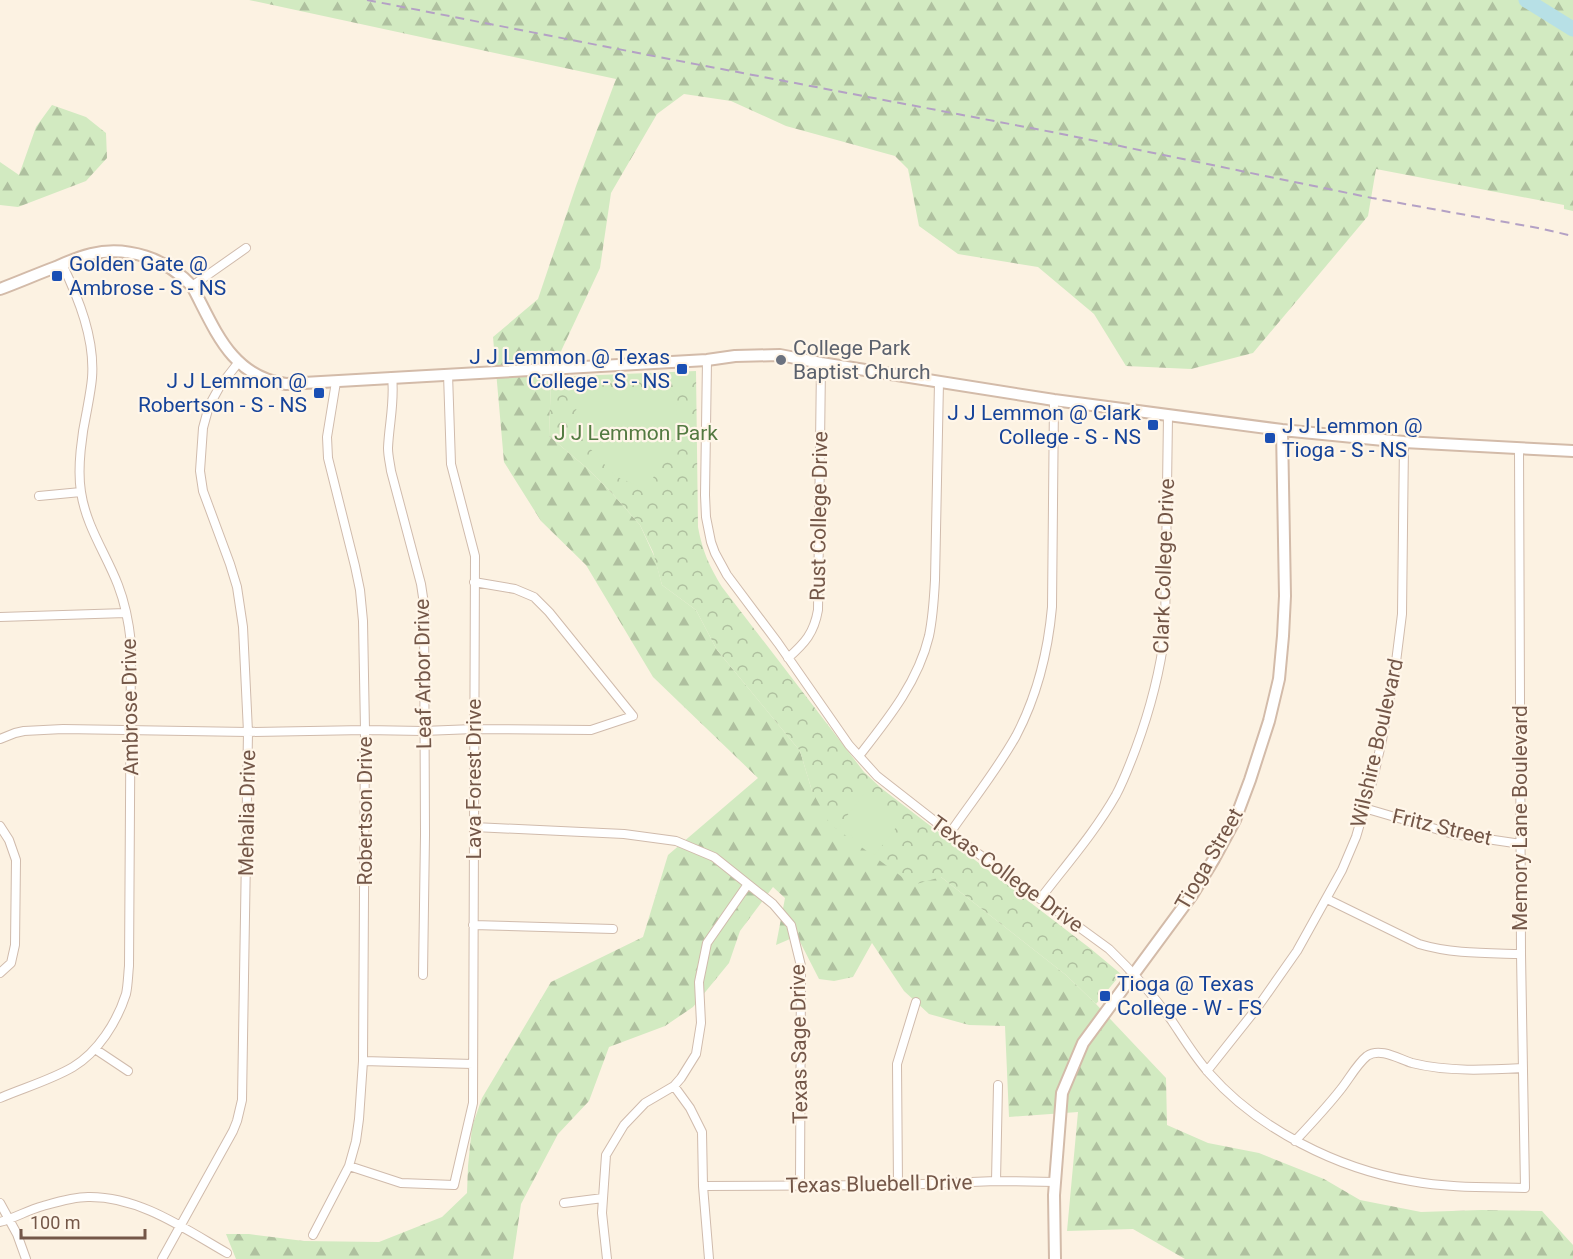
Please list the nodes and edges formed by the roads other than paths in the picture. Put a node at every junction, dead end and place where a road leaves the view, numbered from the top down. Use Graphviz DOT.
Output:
graph roads {
  1 [pos="246,248"];
  2 [pos="62,264"];
  3 [pos="192,286"];
  4 [pos="0,289"];
  5 [pos="707,360"];
  6 [pos="238,363"];
  7 [pos="821,363"];
  8 [pos="448,374"];
  9 [pos="392,377"];
  10 [pos="336,382"];
  11 [pos="939,382"];
  12 [pos="1054,400"];
  13 [pos="1168,416"];
  14 [pos="1282,430"];
  15 [pos="1404,442"];
  16 [pos="1519,448"];
  17 [pos="1573,451"];
  18 [pos="81,492"];
  19 [pos="39,496"];
  20 [pos="474,582"];
  21 [pos="126,614"];
  22 [pos="0,617"];
  23 [pos="788,658"];
  24 [pos="474,729"];
  25 [pos="131,730"];
  26 [pos="365,730"];
  27 [pos="423,731"];
  28 [pos="248,732"];
  29 [pos="0,740"];
  30 [pos="859,756"];
  31 [pos="1364,808"];
  32 [pos="0,826"];
  33 [pos="474,826"];
  34 [pos="950,833"];
  35 [pos="1521,843"];
  36 [pos="748,884"];
  37 [pos="1040,899"];
  38 [pos="1327,899"];
  39 [pos="473,925"];
  40 [pos="613,929"];
  41 [pos="1521,954"];
  42 [pos="0,973"];
  43 [pos="1133,974"];
  44 [pos="423,975"];
  45 [pos="916,1002"];
  46 [pos="95,1049"];
  47 [pos="363,1061"];
  48 [pos="473,1064"];
  49 [pos="1523,1068"];
  50 [pos="128,1071"];
  51 [pos="1207,1071"];
  52 [pos="998,1085"];
  53 [pos="674,1086"];
  54 [pos="0,1098"];
  55 [pos="1296,1141"];
  56 [pos="349,1166"];
  57 [pos="996,1181"];
  58 [pos="1055,1182"];
  59 [pos="898,1185"];
  60 [pos="703,1186"];
  61 [pos="800,1186"];
  62 [pos="1525,1188"];
  63 [pos="603,1198"];
  64 [pos="0,1203"];
  65 [pos="564,1203"];
  66 [pos="9,1220"];
  67 [pos="0,1222"];
  68 [pos="180,1226"];
  69 [pos="313,1235"];
  70 [pos="227,1253"];
  71 [pos="26,1259"];
  72 [pos="162,1259"];
  73 [pos="607,1259"];
  74 [pos="709,1259"];
  75 [pos="1055,1259"];
  1 -- 3 [label="street"];
  2 -- 3 [label="street"];
  2 -- 4 [label="street"];
  2 -- 18 [label="street, Ambrose Drive"];
  3 -- 6 [label="street"];
  5 -- 7 [label="street"];
  5 -- 8 [label="street"];
  5 -- 23 [label="street, Texas College Drive"];
  6 -- 10 [label="street"];
  6 -- 28 [label="street, Mehalia Drive"];
  7 -- 11 [label="street"];
  7 -- 23 [label="street, Rust College Drive"];
  8 -- 9 [label="street"];
  8 -- 20 [label="street, Lava Forest Drive"];
  9 -- 10 [label="street"];
  9 -- 27 [label="street, Leaf Arbor Drive"];
  10 -- 26 [label="street, Robertson Drive"];
  11 -- 12 [label="street"];
  11 -- 30 [label="street"];
  12 -- 13 [label="street"];
  12 -- 34 [label="street"];
  13 -- 14 [label="street"];
  13 -- 37 [label="street, Clark College Drive"];
  14 -- 15 [label="street"];
  14 -- 43 [label="street, Tioga Street"];
  15 -- 16 [label="street"];
  15 -- 31 [label="street, Wilshire Boulevard"];
  16 -- 17 [label="street"];
  16 -- 35 [label="street, Memory Lane Boulevard"];
  18 -- 19 [label="street"];
  18 -- 21 [label="street, Ambrose Drive"];
  20 -- 24 [label="street, Lava Forest Drive"];
  20 -- 24 [label="street"];
  21 -- 22 [label="street"];
  21 -- 25 [label="street, Ambrose Drive"];
  23 -- 30 [label="street, Texas College Drive"];
  24 -- 27 [label="street"];
  24 -- 33 [label="street, Lava Forest Drive"];
  25 -- 28 [label="street"];
  25 -- 29 [label="street"];
  25 -- 46 [label="street, Ambrose Drive"];
  26 -- 27 [label="street"];
  26 -- 28 [label="street"];
  26 -- 47 [label="street, Robertson Drive"];
  27 -- 44 [label="street, Leaf Arbor Drive"];
  28 -- 68 [label="street, Mehalia Drive"];
  30 -- 34 [label="street, Texas College Drive"];
  31 -- 35 [label="street, Fritz Street"];
  31 -- 38 [label="street, Wilshire Boulevard"];
  32 -- 42 [label="street"];
  33 -- 36 [label="street, Texas Sage Drive"];
  33 -- 39 [label="street, Lava Forest Drive"];
  34 -- 37 [label="street, Texas College Drive"];
  35 -- 41 [label="street, Memory Lane Boulevard"];
  36 -- 53 [label="street"];
  36 -- 61 [label="street, Texas Sage Drive"];
  37 -- 43 [label="street, Texas College Drive"];
  38 -- 41 [label="street"];
  38 -- 51 [label="street, Wilshire Boulevard"];
  39 -- 40 [label="street"];
  39 -- 48 [label="street, Lava Forest Drive"];
  41 -- 49 [label="street, Memory Lane Boulevard"];
  43 -- 51 [label="street, Texas College Drive"];
  43 -- 58 [label="street, Tioga Street"];
  45 -- 59 [label="street"];
  46 -- 50 [label="street"];
  46 -- 54 [label="street, Ambrose Drive"];
  47 -- 48 [label="street"];
  47 -- 56 [label="street, Robertson Drive"];
  48 -- 56 [label="street, Lava Forest Drive"];
  49 -- 55 [label="street"];
  49 -- 62 [label="street, Memory Lane Boulevard"];
  51 -- 55 [label="street, Texas College Drive"];
  52 -- 57 [label="street"];
  53 -- 60 [label="street"];
  53 -- 63 [label="street"];
  55 -- 62 [label="street, Texas College Drive"];
  56 -- 69 [label="street, Robertson Drive"];
  57 -- 58 [label="street, Texas Bluebell Drive"];
  57 -- 59 [label="street, Texas Bluebell Drive"];
  58 -- 75 [label="street, Tioga Street"];
  59 -- 61 [label="street, Texas Bluebell Drive"];
  60 -- 61 [label="street, Texas Bluebell Drive"];
  60 -- 74 [label="street"];
  63 -- 65 [label="street"];
  63 -- 73 [label="street"];
  64 -- 66 [label="street"];
  66 -- 67 [label="street"];
  66 -- 68 [label="street"];
  66 -- 71 [label="street"];
  68 -- 70 [label="street"];
  68 -- 72 [label="street, Mehalia Drive"];
}
